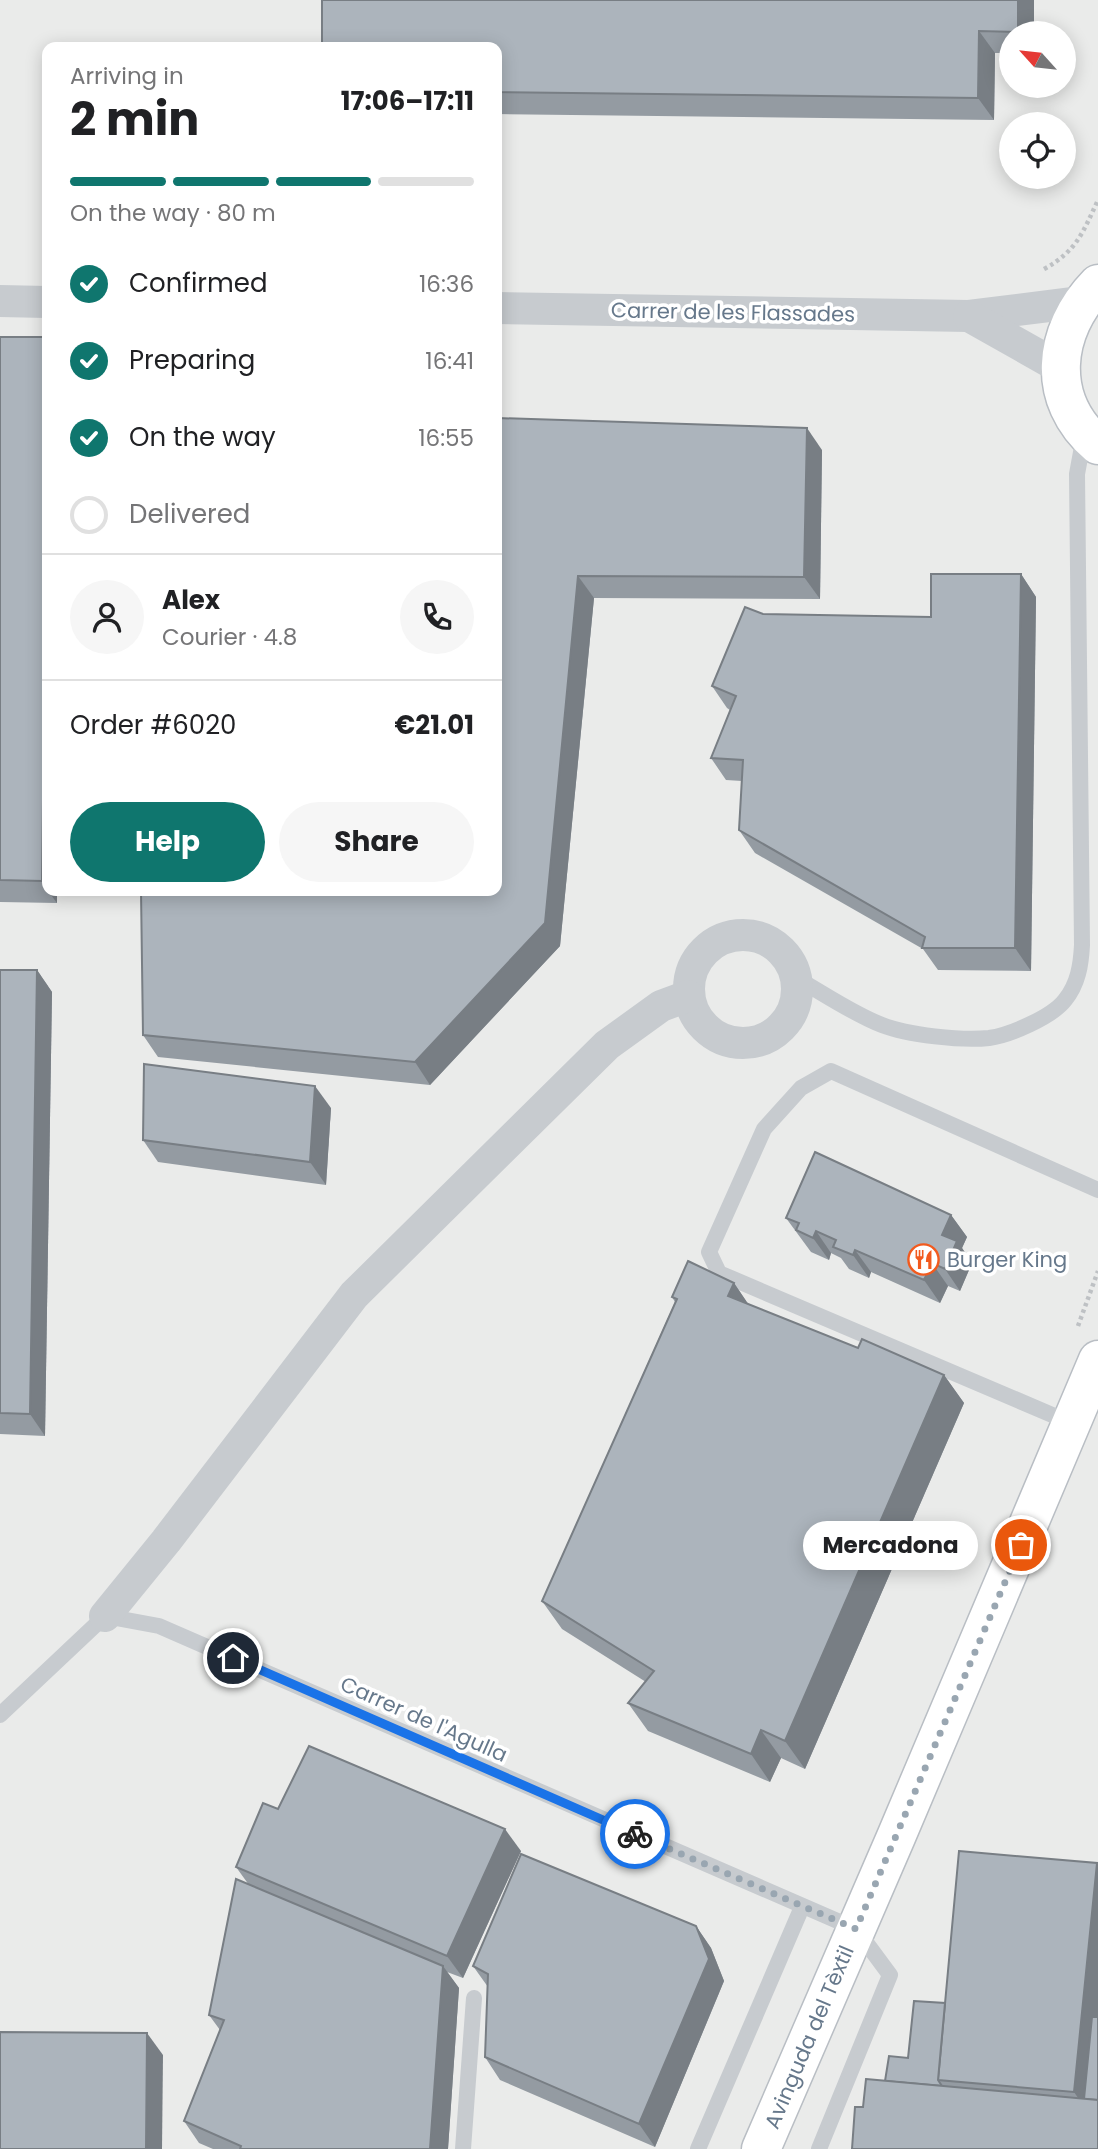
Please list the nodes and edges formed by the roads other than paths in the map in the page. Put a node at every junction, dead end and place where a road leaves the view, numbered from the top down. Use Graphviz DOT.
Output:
graph roads {
  1 [pos="1089,293"];
  2 [pos="0,301"];
  3 [pos="42,302"];
  4 [pos="502,308"];
  5 [pos="969,316"];
  6 [pos="1061,368"];
  7 [pos="1091,440"];
  8 [pos="796,978"];
  9 [pos="688,996"];
  10 [pos="1098,1190"];
  11 [pos="1098,1360"];
  12 [pos="1098,1393"];
  13 [pos="1073,1424"];
  14 [pos="105,1616"];
  15 [pos="0,1715"];
  16 [pos="802,1906"];
  17 [pos="856,1929"];
  18 [pos="474,1998"];
  19 [pos="463,2149"];
  20 [pos="698,2149"];
  21 [pos="761,2149"];
  22 [pos="819,2149"];
  1 -- 5 [label="street, Carrer de les Flassades"];
  1 -- 6 [label="street"];
  2 -- 3 [label="street"];
  4 -- 5 [label="street, Carrer de les Flassades"];
  5 -- 6 [label="street"];
  6 -- 7 [label="street"];
  7 -- 8 [label="lane"];
  8 -- 9 [label="street"];
  8 -- 9 [label="street"];
  9 -- 14 [label="street"];
  10 -- 13 [label="lane"];
  11 -- 13 [label="street, Avinguda del Tèxtil"];
  12 -- 13 [label="street, Avinguda del Tèxtil"];
  13 -- 17 [label="street, Avinguda del Tèxtil"];
  14 -- 15 [label="lane"];
  14 -- 16 [label="lane, Carrer de l'Agulla"];
  16 -- 17 [label="lane, Carrer de l'Agulla"];
  16 -- 20 [label="lane"];
  17 -- 21 [label="street, Avinguda del Tèxtil"];
  17 -- 22 [label="lane"];
  18 -- 19 [label="lane"];
}
